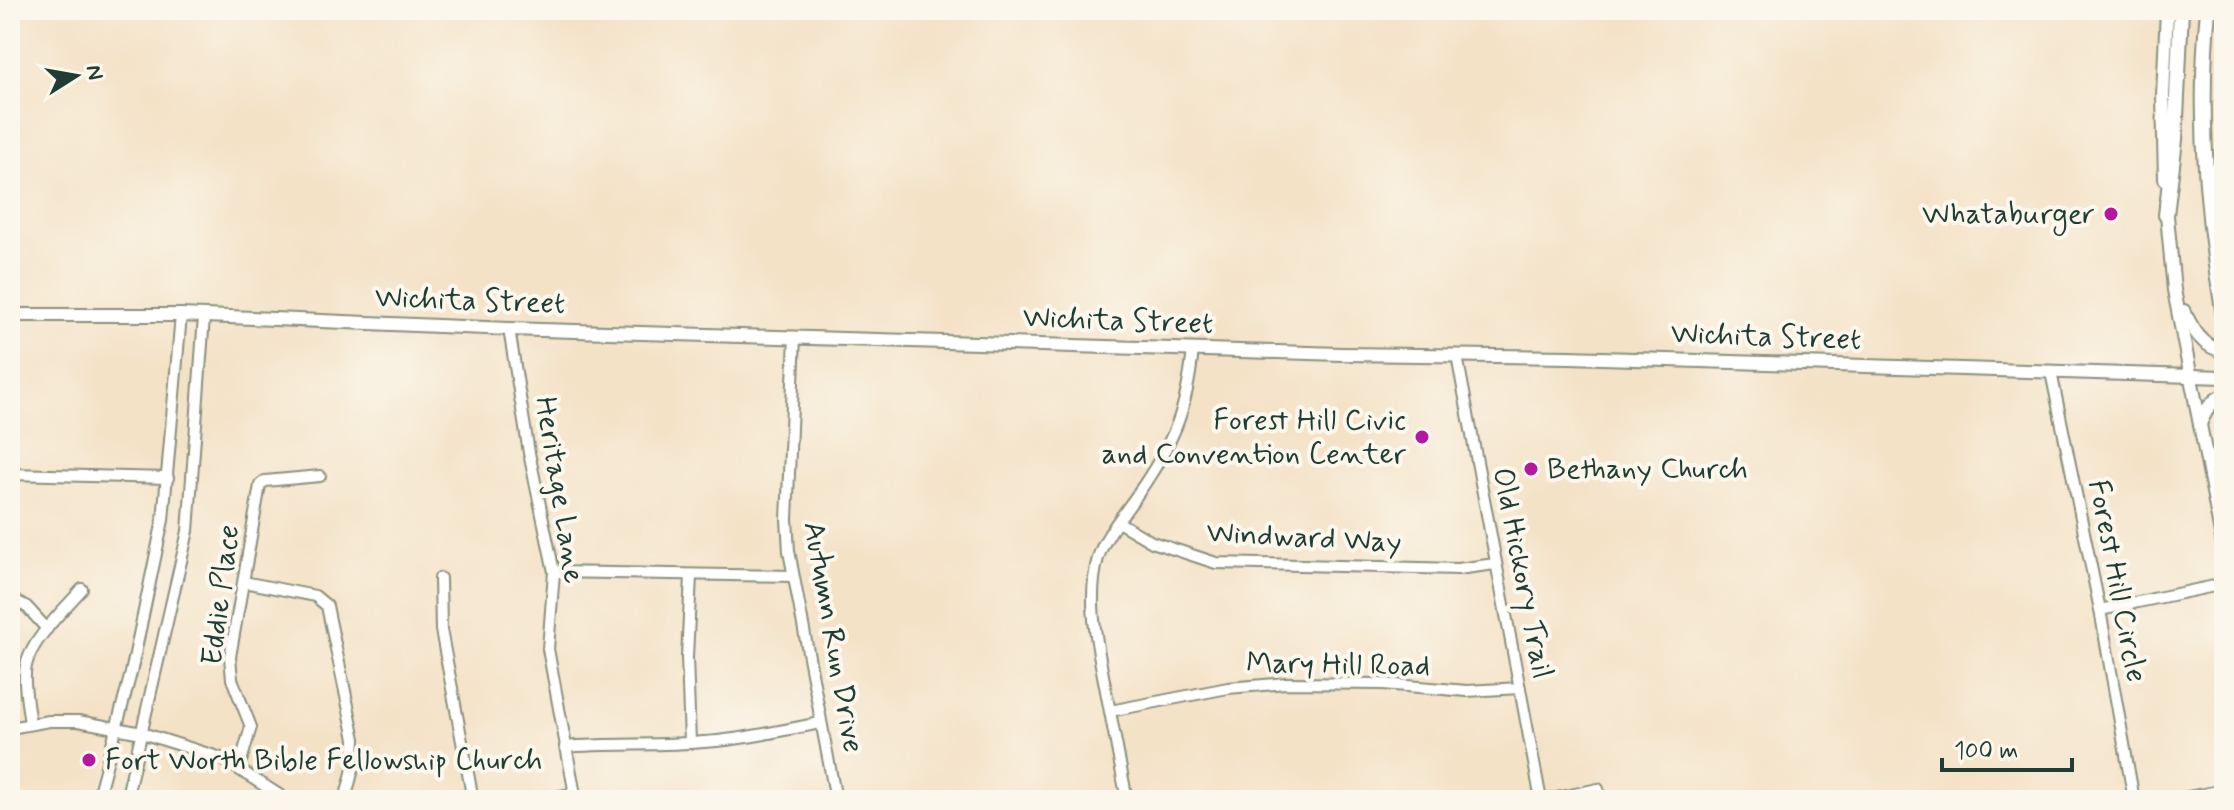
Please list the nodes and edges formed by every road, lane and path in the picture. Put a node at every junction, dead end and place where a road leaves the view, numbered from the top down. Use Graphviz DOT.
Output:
graph roads {
  1 [pos="2167,10"];
  2 [pos="2181,10"];
  3 [pos="2208,10"];
  4 [pos="2166,215"];
  5 [pos="2174,290"];
  6 [pos="10,315"];
  7 [pos="181,315"];
  8 [pos="2224,315"];
  9 [pos="204,317"];
  10 [pos="509,329"];
  11 [pos="795,337"];
  12 [pos="1193,349"];
  13 [pos="2224,351"];
  14 [pos="1457,356"];
  15 [pos="2051,372"];
  16 [pos="2191,377"];
  17 [pos="2224,377"];
  18 [pos="2224,395"];
  19 [pos="2200,424"];
  20 [pos="10,474"];
  21 [pos="320,476"];
  22 [pos="168,478"];
  23 [pos="1118,522"];
  24 [pos="2224,549"];
  25 [pos="1495,564"];
  26 [pos="554,572"];
  27 [pos="691,576"];
  28 [pos="793,576"];
  29 [pos="440,578"];
  30 [pos="244,582"];
  31 [pos="2224,584"];
  32 [pos="82,589"];
  33 [pos="10,598"];
  34 [pos="2100,610"];
  35 [pos="47,629"];
  36 [pos="1520,688"];
  37 [pos="1110,711"];
  38 [pos="821,723"];
  39 [pos="30,724"];
  40 [pos="116,727"];
  41 [pos="10,728"];
  42 [pos="142,733"];
  43 [pos="690,743"];
  44 [pos="565,747"];
  45 [pos="239,768"];
  46 [pos="1598,789"];
  47 [pos="2224,790"];
  48 [pos="575,797"];
  49 [pos="97,800"];
  50 [pos="126,800"];
  51 [pos="287,800"];
  52 [pos="345,800"];
  53 [pos="473,800"];
  54 [pos="541,800"];
  55 [pos="836,800"];
  56 [pos="1127,800"];
  57 [pos="1544,800"];
  58 [pos="2134,800"];
  59 [pos="2172,800"];
  1 -- 4 [label="main road"];
  2 -- 4 [label="highway"];
  3 -- 8 [label="highway"];
  4 -- 5 [label="main road"];
  5 -- 13 [label="main road"];
  5 -- 16 [label="main road"];
  6 -- 7 [label="main road, Wichita Street"];
  7 -- 9 [label="main road, Wichita Street"];
  7 -- 22 [label="street"];
  9 -- 10 [label="main road, Wichita Street"];
  9 -- 42 [label="street"];
  10 -- 11 [label="main road, Wichita Street"];
  10 -- 26 [label="street, Heritage Lane"];
  11 -- 12 [label="main road, Wichita Street"];
  11 -- 28 [label="street, Autumn Run Drive"];
  12 -- 14 [label="main road, Wichita Street"];
  12 -- 23 [label="street"];
  14 -- 15 [label="main road, Wichita Street"];
  14 -- 25 [label="street, Old Hickory Trail"];
  15 -- 16 [label="main road, Wichita Street"];
  15 -- 34 [label="street, Forest Hill Circle"];
  16 -- 17 [label="main road, Wichita Street"];
  16 -- 19 [label="main road"];
  18 -- 19 [label="main road"];
  19 -- 24 [label="main road"];
  20 -- 22 [label="street"];
  21 -- 30 [label="street, Eddie Place"];
  22 -- 40 [label="street"];
  23 -- 25 [label="street, Windward Way"];
  23 -- 37 [label="street"];
  25 -- 36 [label="street, Old Hickory Trail"];
  26 -- 27 [label="street"];
  26 -- 44 [label="street, Heritage Lane"];
  27 -- 28 [label="street"];
  27 -- 43 [label="street"];
  28 -- 38 [label="street, Autumn Run Drive"];
  29 -- 53 [label="street"];
  30 -- 45 [label="street, Eddie Place"];
  30 -- 52 [label="street"];
  31 -- 34 [label="street"];
  32 -- 35 [label="street"];
  33 -- 35 [label="street"];
  34 -- 58 [label="street, Forest Hill Circle"];
  35 -- 39 [label="street"];
  36 -- 37 [label="street, Mary Hill Road"];
  36 -- 57 [label="street, Old Hickory Trail"];
  37 -- 56 [label="street"];
  38 -- 43 [label="street"];
  38 -- 55 [label="street, Autumn Run Drive"];
  39 -- 40 [label="street"];
  39 -- 41 [label="street"];
  40 -- 42 [label="street"];
  40 -- 49 [label="street"];
  42 -- 45 [label="street"];
  42 -- 50 [label="street"];
  43 -- 44 [label="street"];
  44 -- 48 [label="street, Heritage Lane"];
  45 -- 51 [label="street"];
  46 -- 57 [label="street"];
  47 -- 59 [label="street"];
  48 -- 54 [label="street"];
}
